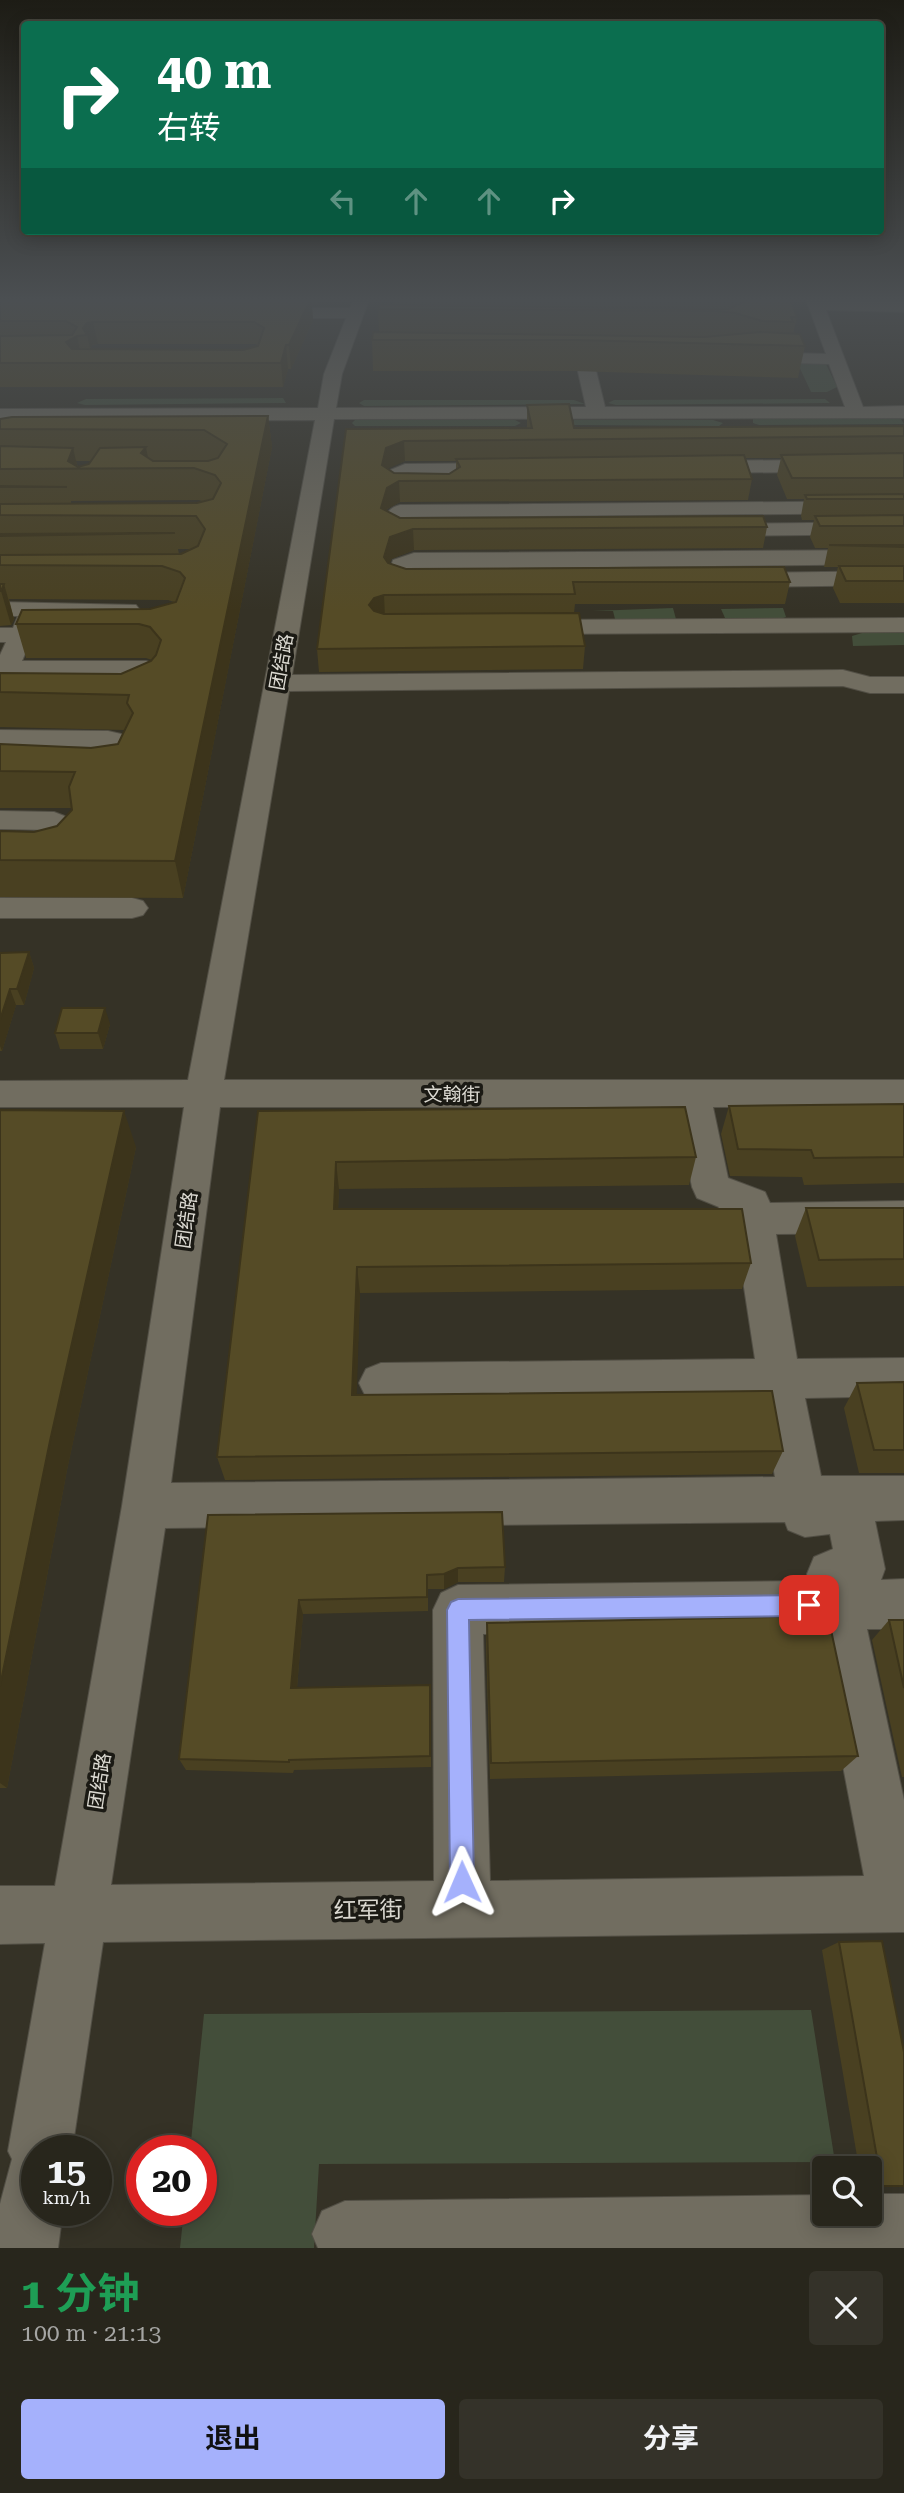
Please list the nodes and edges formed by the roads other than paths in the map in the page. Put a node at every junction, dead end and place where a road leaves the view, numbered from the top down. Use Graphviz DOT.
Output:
graph roads {
  1 [pos="48,402"];
  2 [pos="328,402"];
  3 [pos="594,402"];
  4 [pos="852,402"];
  5 [pos="726,412"];
  6 [pos="856,412"];
  7 [pos="904,412"];
  8 [pos="597,413"];
  9 [pos="326,414"];
  10 [pos="0,415"];
  11 [pos="38,415"];
  12 [pos="904,465"];
  13 [pos="751,475"];
  14 [pos="685,476"];
  15 [pos="524,477"];
  16 [pos="904,482"];
  17 [pos="565,485"];
  18 [pos="904,507"];
  19 [pos="765,508"];
  20 [pos="904,528"];
  21 [pos="774,530"];
  22 [pos="575,544"];
  23 [pos="904,557"];
  24 [pos="785,558"];
  25 [pos="904,578"];
  26 [pos="794,580"];
  27 [pos="39,599"];
  28 [pos="0,609"];
  29 [pos="155,610"];
  30 [pos="587,616"];
  31 [pos="904,625"];
  32 [pos="508,627"];
  33 [pos="88,634"];
  34 [pos="11,635"];
  35 [pos="825,652"];
  36 [pos="598,680"];
  37 [pos="4,683"];
  38 [pos="278,683"];
  39 [pos="904,685"];
  40 [pos="115,699"];
  41 [pos="0,738"];
  42 [pos="0,771"];
  43 [pos="0,820"];
  44 [pos="0,856"];
  45 [pos="0,908"];
  46 [pos="132,908"];
  47 [pos="204,1093"];
  48 [pos="904,1093"];
  49 [pos="0,1094"];
  50 [pos="692,1094"];
  51 [pos="904,1217"];
  52 [pos="699,1219"];
  53 [pos="753,1219"];
  54 [pos="904,1377"];
  55 [pos="781,1380"];
  56 [pos="381,1383"];
  57 [pos="904,1498"];
  58 [pos="802,1500"];
  59 [pos="145,1506"];
  60 [pos="904,1604"];
  61 [pos="837,1605"];
  62 [pos="901,1904"];
  63 [pos="462,1909"];
  64 [pos="77,1914"];
  65 [pos="0,1915"];
  66 [pos="42,2135"];
  67 [pos="29,2226"];
  68 [pos="904,2226"];
  69 [pos="345,2234"];
  70 [pos="25,2248"];
  1 -- 11 [label="street"];
  2 -- 9 [label="street, 团结路"];
  3 -- 8 [label="street"];
  4 -- 6 [label="street"];
  5 -- 6 [label="street"];
  5 -- 8 [label="street"];
  5 -- 13 [label="street"];
  6 -- 7 [label="street"];
  8 -- 9 [label="street"];
  9 -- 11 [label="street"];
  9 -- 38 [label="street, 团结路"];
  10 -- 11 [label="street"];
  12 -- 13 [label="street"];
  13 -- 14 [label="street"];
  13 -- 16 [label="street"];
  13 -- 19 [label="street"];
  15 -- 15 [label="street"];
  17 -- 22 [label="street"];
  18 -- 19 [label="street"];
  19 -- 21 [label="street"];
  19 -- 22 [label="street"];
  20 -- 21 [label="street"];
  21 -- 22 [label="street"];
  21 -- 24 [label="street"];
  22 -- 22 [label="street"];
  22 -- 22 [label="street"];
  22 -- 24 [label="street"];
  22 -- 26 [label="street"];
  23 -- 24 [label="street"];
  24 -- 26 [label="street"];
  25 -- 26 [label="street"];
  26 -- 35 [label="street"];
  27 -- 28 [label="street"];
  27 -- 29 [label="street"];
  27 -- 34 [label="street"];
  30 -- 32 [label="street"];
  30 -- 35 [label="street"];
  30 -- 36 [label="street"];
  31 -- 35 [label="street"];
  33 -- 34 [label="street"];
  34 -- 37 [label="street"];
  35 -- 36 [label="street"];
  35 -- 39 [label="street"];
  36 -- 38 [label="street"];
  37 -- 40 [label="street"];
  38 -- 47 [label="street, 团结路"];
  41 -- 42 [label="street"];
  43 -- 44 [label="street"];
  45 -- 46 [label="lane"];
  47 -- 49 [label="street, 文翰街"];
  47 -- 50 [label="street, 文翰街"];
  47 -- 59 [label="street, 团结路"];
  48 -- 50 [label="street, 文翰街"];
  50 -- 53 [label="street"];
  51 -- 53 [label="street"];
  52 -- 53 [label="street"];
  53 -- 55 [label="street"];
  54 -- 55 [label="street"];
  55 -- 56 [label="street"];
  55 -- 58 [label="street"];
  57 -- 58 [label="street"];
  58 -- 59 [label="street"];
  58 -- 61 [label="street"];
  59 -- 64 [label="street, 团结路"];
  60 -- 61 [label="street"];
  61 -- 62 [label="street"];
  61 -- 63 [label="street"];
  62 -- 63 [label="street, 红军街"];
  63 -- 64 [label="street, 红军街"];
  64 -- 65 [label="street, 红军街"];
  64 -- 66 [label="street, 团结路"];
  67 -- 70 [label="street"];
  68 -- 69 [label="street"];
}
